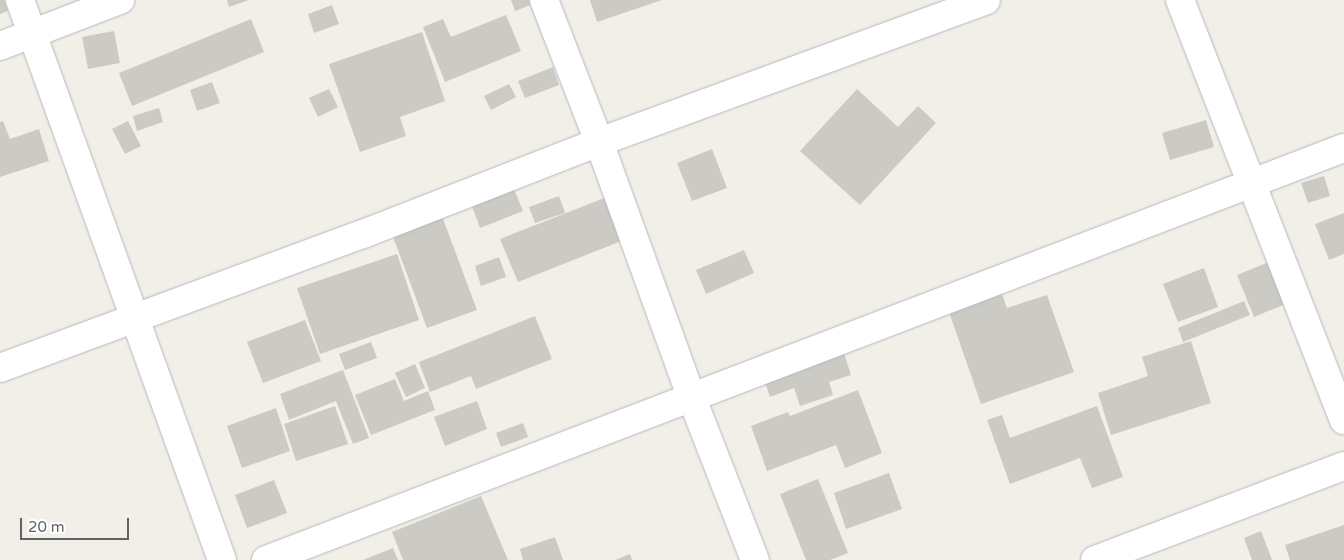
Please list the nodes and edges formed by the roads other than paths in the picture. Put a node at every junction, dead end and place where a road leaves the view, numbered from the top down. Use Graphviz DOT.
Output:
graph roads {
  1 [pos="20,0"];
  2 [pos="120,0"];
  3 [pos="544,0"];
  4 [pos="986,0"];
  5 [pos="1180,0"];
  6 [pos="30,34"];
  7 [pos="0,46"];
  8 [pos="599,142"];
  9 [pos="1344,148"];
  10 [pos="1251,184"];
  11 [pos="135,318"];
  12 [pos="0,368"];
  13 [pos="691,396"];
  14 [pos="1344,420"];
  15 [pos="1344,466"];
  16 [pos="222,560"];
  17 [pos="266,560"];
  18 [pos="755,560"];
  19 [pos="1095,560"];
  1 -- 6 [label="street"];
  2 -- 6 [label="street"];
  3 -- 8 [label="street"];
  4 -- 8 [label="street"];
  5 -- 10 [label="street"];
  6 -- 7 [label="street"];
  6 -- 11 [label="street"];
  8 -- 11 [label="street"];
  8 -- 13 [label="street"];
  9 -- 10 [label="street"];
  10 -- 13 [label="street"];
  10 -- 14 [label="street"];
  11 -- 12 [label="street"];
  11 -- 16 [label="street"];
  13 -- 17 [label="street"];
  13 -- 18 [label="street"];
  15 -- 19 [label="street"];
}
